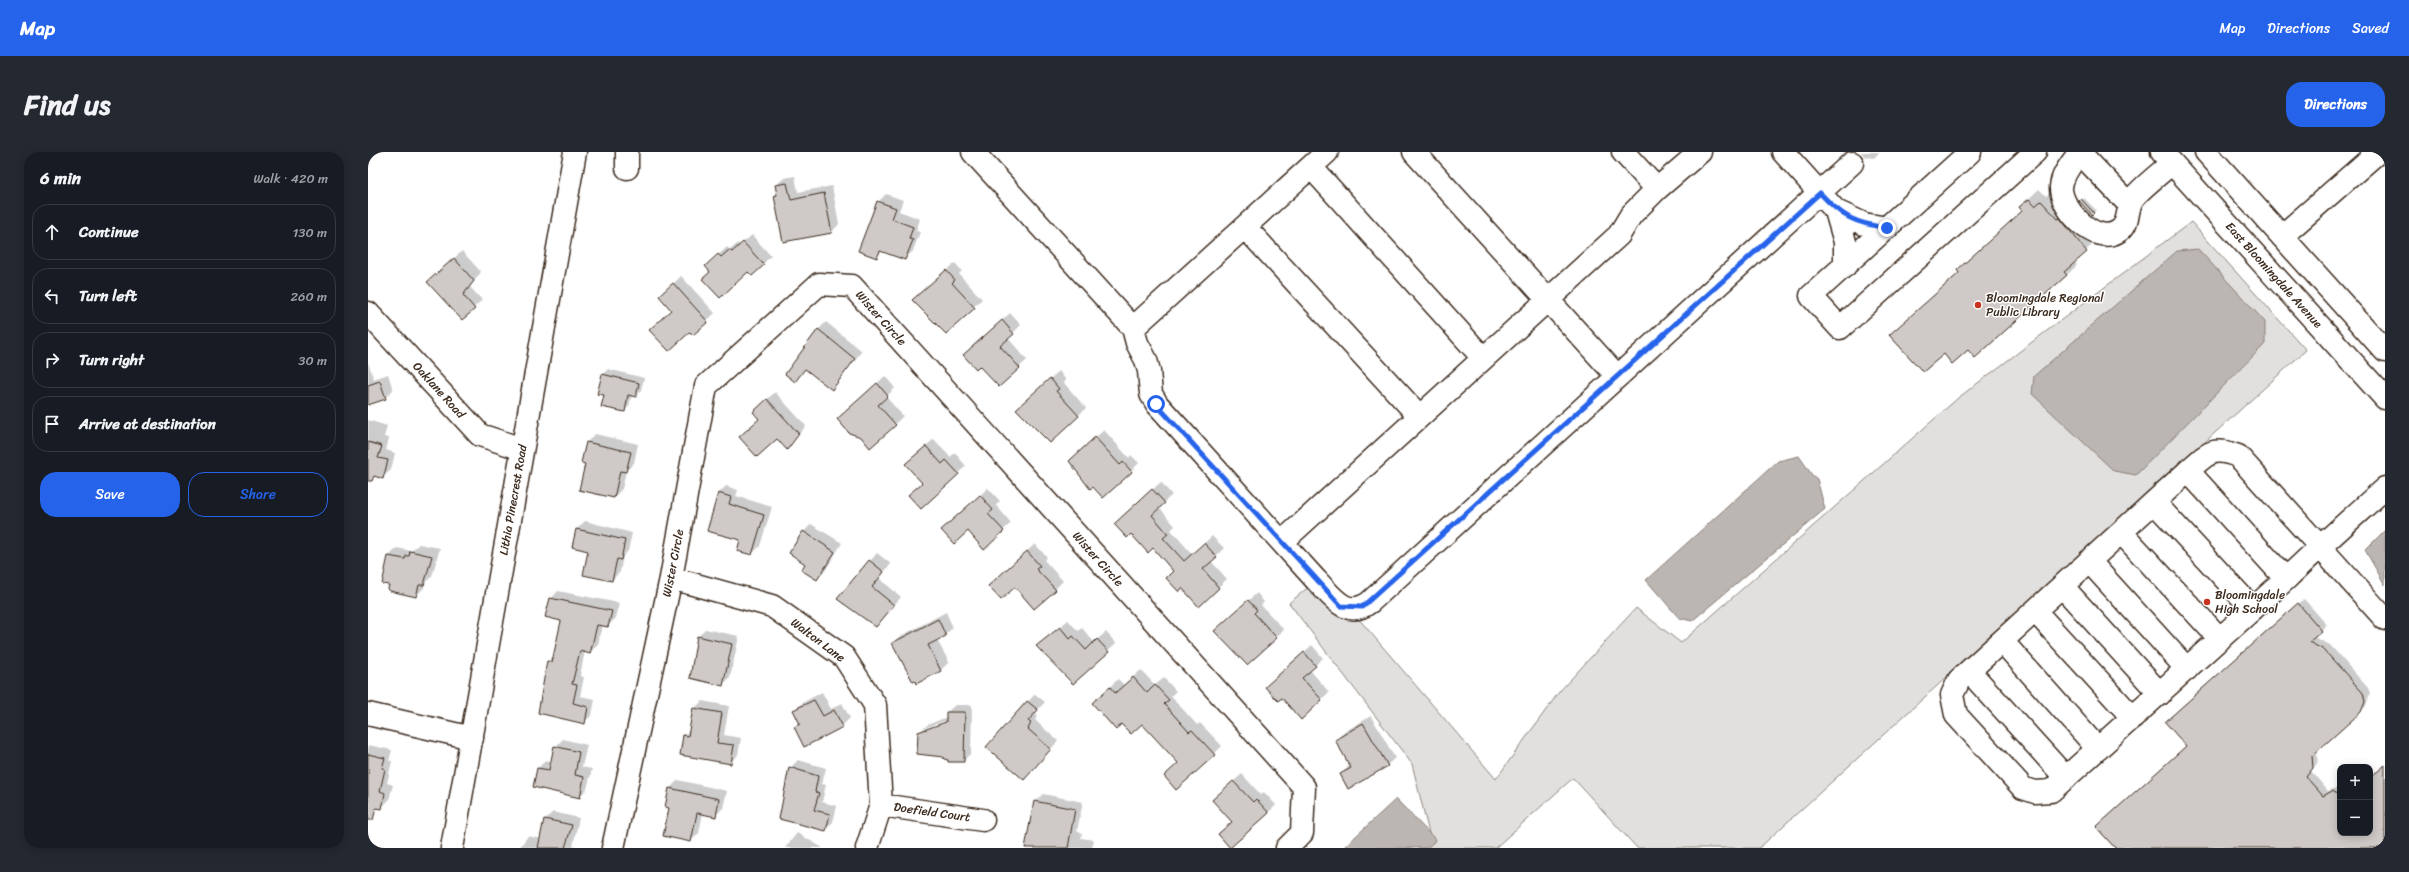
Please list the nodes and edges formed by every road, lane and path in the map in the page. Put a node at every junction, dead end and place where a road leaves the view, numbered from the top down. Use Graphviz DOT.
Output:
graph roads {
  1 [pos="575,152"];
  2 [pos="973,152"];
  3 [pos="1327,152"];
  4 [pos="1414,152"];
  5 [pos="1623,152"];
  6 [pos="1700,152"];
  7 [pos="1783,152"];
  8 [pos="1970,152"];
  9 [pos="2079,152"];
  10 [pos="2206,152"];
  11 [pos="2378,152"];
  12 [pos="2029,154"];
  13 [pos="2167,158"];
  14 [pos="1852,163"];
  15 [pos="1311,167"];
  16 [pos="1657,189"];
  17 [pos="1820,193"];
  18 [pos="2132,200"];
  19 [pos="1836,211"];
  20 [pos="1245,227"];
  21 [pos="1887,228"];
  22 [pos="2282,236"];
  23 [pos="1845,266"];
  24 [pos="1548,299"];
  25 [pos="368,313"];
  26 [pos="1134,328"];
  27 [pos="2385,350"];
  28 [pos="1482,358"];
  29 [pos="1618,376"];
  30 [pos="2385,398"];
  31 [pos="1419,416"];
  32 [pos="522,450"];
  33 [pos="2188,471"];
  34 [pos="2385,488"];
  35 [pos="2154,502"];
  36 [pos="2121,532"];
  37 [pos="1282,542"];
  38 [pos="2320,548"];
  39 [pos="2089,561"];
  40 [pos="671,578"];
  41 [pos="2286,579"];
  42 [pos="2062,586"];
  43 [pos="2253,609"];
  44 [pos="2035,611"];
  45 [pos="2385,619"];
  46 [pos="2220,639"];
  47 [pos="2002,641"];
  48 [pos="2188,669"];
  49 [pos="1969,671"];
  50 [pos="2160,694"];
  51 [pos="368,714"];
  52 [pos="2133,718"];
  53 [pos="472,738"];
  54 [pos="2098,749"];
  55 [pos="2066,778"];
  56 [pos="881,805"];
  57 [pos="983,820"];
  58 [pos="452,848"];
  59 [pos="613,848"];
  60 [pos="866,848"];
  61 [pos="1287,848"];
  1 -- 32 [label="street, Lithia Pinecrest Road"];
  2 -- 26 [label="street"];
  3 -- 15 [label="street"];
  4 -- 24 [label="street"];
  5 -- 16 [label="street"];
  6 -- 16 [label="street"];
  7 -- 17 [label="street"];
  8 -- 21 [label="street"];
  9 -- 18 [label="street"];
  9 -- 18 [label="street"];
  10 -- 22 [label="street"];
  11 -- 22 [label="street"];
  12 -- 23 [label="street"];
  13 -- 18 [label="street"];
  13 -- 30 [label="street, East Bloomingdale Avenue"];
  14 -- 17 [label="street"];
  15 -- 20 [label="street"];
  15 -- 28 [label="street"];
  16 -- 24 [label="street"];
  17 -- 19 [label="street"];
  17 -- 29 [label="street"];
  19 -- 21 [label="street"];
  19 -- 23 [label="street"];
  20 -- 26 [label="street"];
  20 -- 31 [label="street"];
  21 -- 23 [label="street"];
  22 -- 27 [label="street"];
  24 -- 28 [label="street"];
  24 -- 29 [label="street"];
  25 -- 32 [label="street, Oaklane Road"];
  26 -- 37 [label="street"];
  28 -- 31 [label="street"];
  29 -- 37 [label="street"];
  31 -- 37 [label="street"];
  32 -- 53 [label="street, Lithia Pinecrest Road"];
  33 -- 35 [label="street"];
  33 -- 38 [label="street"];
  33 -- 41 [label="street"];
  34 -- 38 [label="street"];
  35 -- 36 [label="street"];
  35 -- 43 [label="street"];
  36 -- 39 [label="street"];
  36 -- 46 [label="street"];
  38 -- 41 [label="street"];
  38 -- 45 [label="street"];
  39 -- 42 [label="street"];
  39 -- 48 [label="street"];
  40 -- 56 [label="street, Walton Lane"];
  40 -- 59 [label="street, Wister Circle"];
  40 -- 61 [label="street, Wister Circle"];
  41 -- 43 [label="street"];
  42 -- 44 [label="street"];
  42 -- 50 [label="street"];
  43 -- 46 [label="street"];
  44 -- 47 [label="street"];
  44 -- 52 [label="street"];
  46 -- 48 [label="street"];
  47 -- 49 [label="street"];
  47 -- 54 [label="street"];
  48 -- 50 [label="street"];
  49 -- 55 [label="street"];
  49 -- 55 [label="street"];
  50 -- 52 [label="street"];
  51 -- 53 [label="street"];
  52 -- 54 [label="street"];
  53 -- 58 [label="street, Lithia Pinecrest Road"];
  54 -- 55 [label="street"];
  56 -- 57 [label="street, Doefield Court"];
  56 -- 60 [label="street, Walton Lane"];
}
